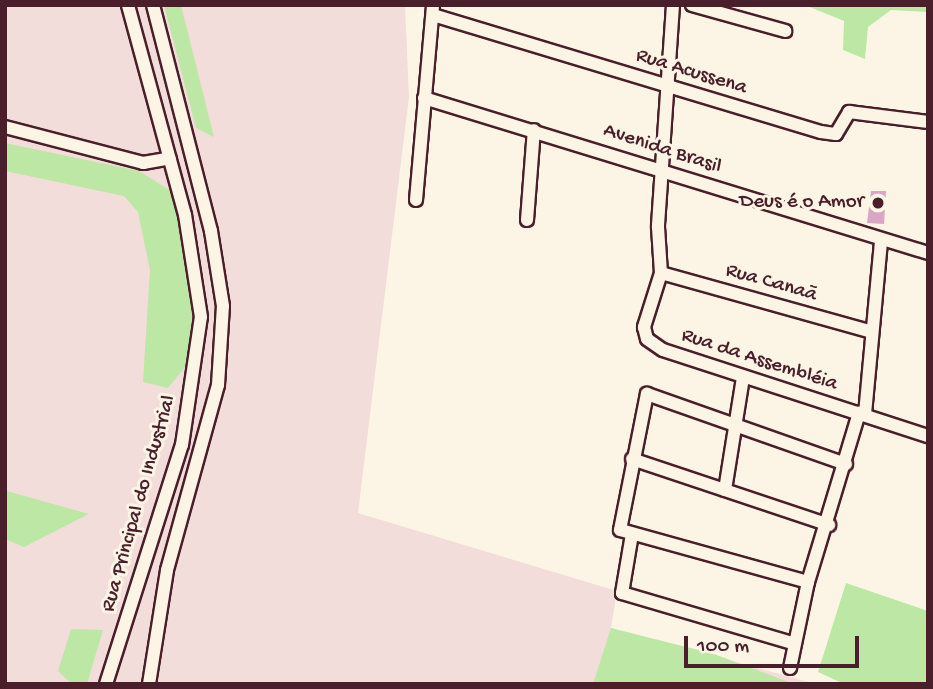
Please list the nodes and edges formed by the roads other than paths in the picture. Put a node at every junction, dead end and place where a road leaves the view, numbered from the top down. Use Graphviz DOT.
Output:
graph roads {
  1 [pos="128,5"];
  2 [pos="153,5"];
  3 [pos="673,5"];
  4 [pos="692,5"];
  5 [pos="433,10"];
  6 [pos="785,31"];
  7 [pos="666,86"];
  8 [pos="424,98"];
  9 [pos="928,122"];
  10 [pos="5,127"];
  11 [pos="534,130"];
  12 [pos="170,158"];
  13 [pos="662,169"];
  14 [pos="416,200"];
  15 [pos="527,220"];
  16 [pos="881,243"];
  17 [pos="928,253"];
  18 [pos="661,273"];
  19 [pos="872,332"];
  20 [pos="743,377"];
  21 [pos="195,382"];
  22 [pos="218,385"];
  23 [pos="862,413"];
  24 [pos="739,423"];
  25 [pos="928,436"];
  26 [pos="632,459"];
  27 [pos="846,464"];
  28 [pos="725,490"];
  29 [pos="829,525"];
  30 [pos="632,534"];
  31 [pos="808,582"];
  32 [pos="795,644"];
  33 [pos="790,668"];
  34 [pos="106,684"];
  35 [pos="149,684"];
  1 -- 12 [label="street, Rua Principal do Industrial"];
  2 -- 22 [label="street, Rua Principal do Industrial"];
  3 -- 7 [label="street"];
  4 -- 6 [label="street"];
  5 -- 7 [label="street, Rua Acussena"];
  5 -- 8 [label="street"];
  7 -- 9 [label="street, Rua Acussena"];
  7 -- 13 [label="street"];
  8 -- 11 [label="street, Avenida Brasil"];
  8 -- 14 [label="street"];
  10 -- 12 [label="street"];
  11 -- 13 [label="street, Avenida Brasil"];
  11 -- 15 [label="street"];
  12 -- 21 [label="street, Rua Principal do Industrial"];
  13 -- 16 [label="street, Avenida Brasil"];
  13 -- 18 [label="street"];
  16 -- 17 [label="street, Avenida Brasil"];
  16 -- 19 [label="street"];
  18 -- 19 [label="street, Rua Canaã"];
  18 -- 20 [label="street, Rua da Assembléia"];
  19 -- 23 [label="street"];
  20 -- 23 [label="street, Rua da Assembléia"];
  20 -- 24 [label="street"];
  21 -- 22 [label="street"];
  21 -- 34 [label="street, Rua Principal do Industrial"];
  22 -- 35 [label="street, Rua Principal do Industrial"];
  23 -- 25 [label="street, Rua da Assembléia"];
  23 -- 27 [label="street"];
  24 -- 26 [label="street"];
  24 -- 27 [label="street"];
  24 -- 28 [label="street"];
  26 -- 28 [label="street"];
  26 -- 30 [label="street"];
  27 -- 29 [label="street"];
  28 -- 29 [label="street"];
  29 -- 31 [label="street"];
  30 -- 31 [label="street"];
  30 -- 32 [label="street"];
  31 -- 32 [label="street"];
  32 -- 33 [label="street"];
}
